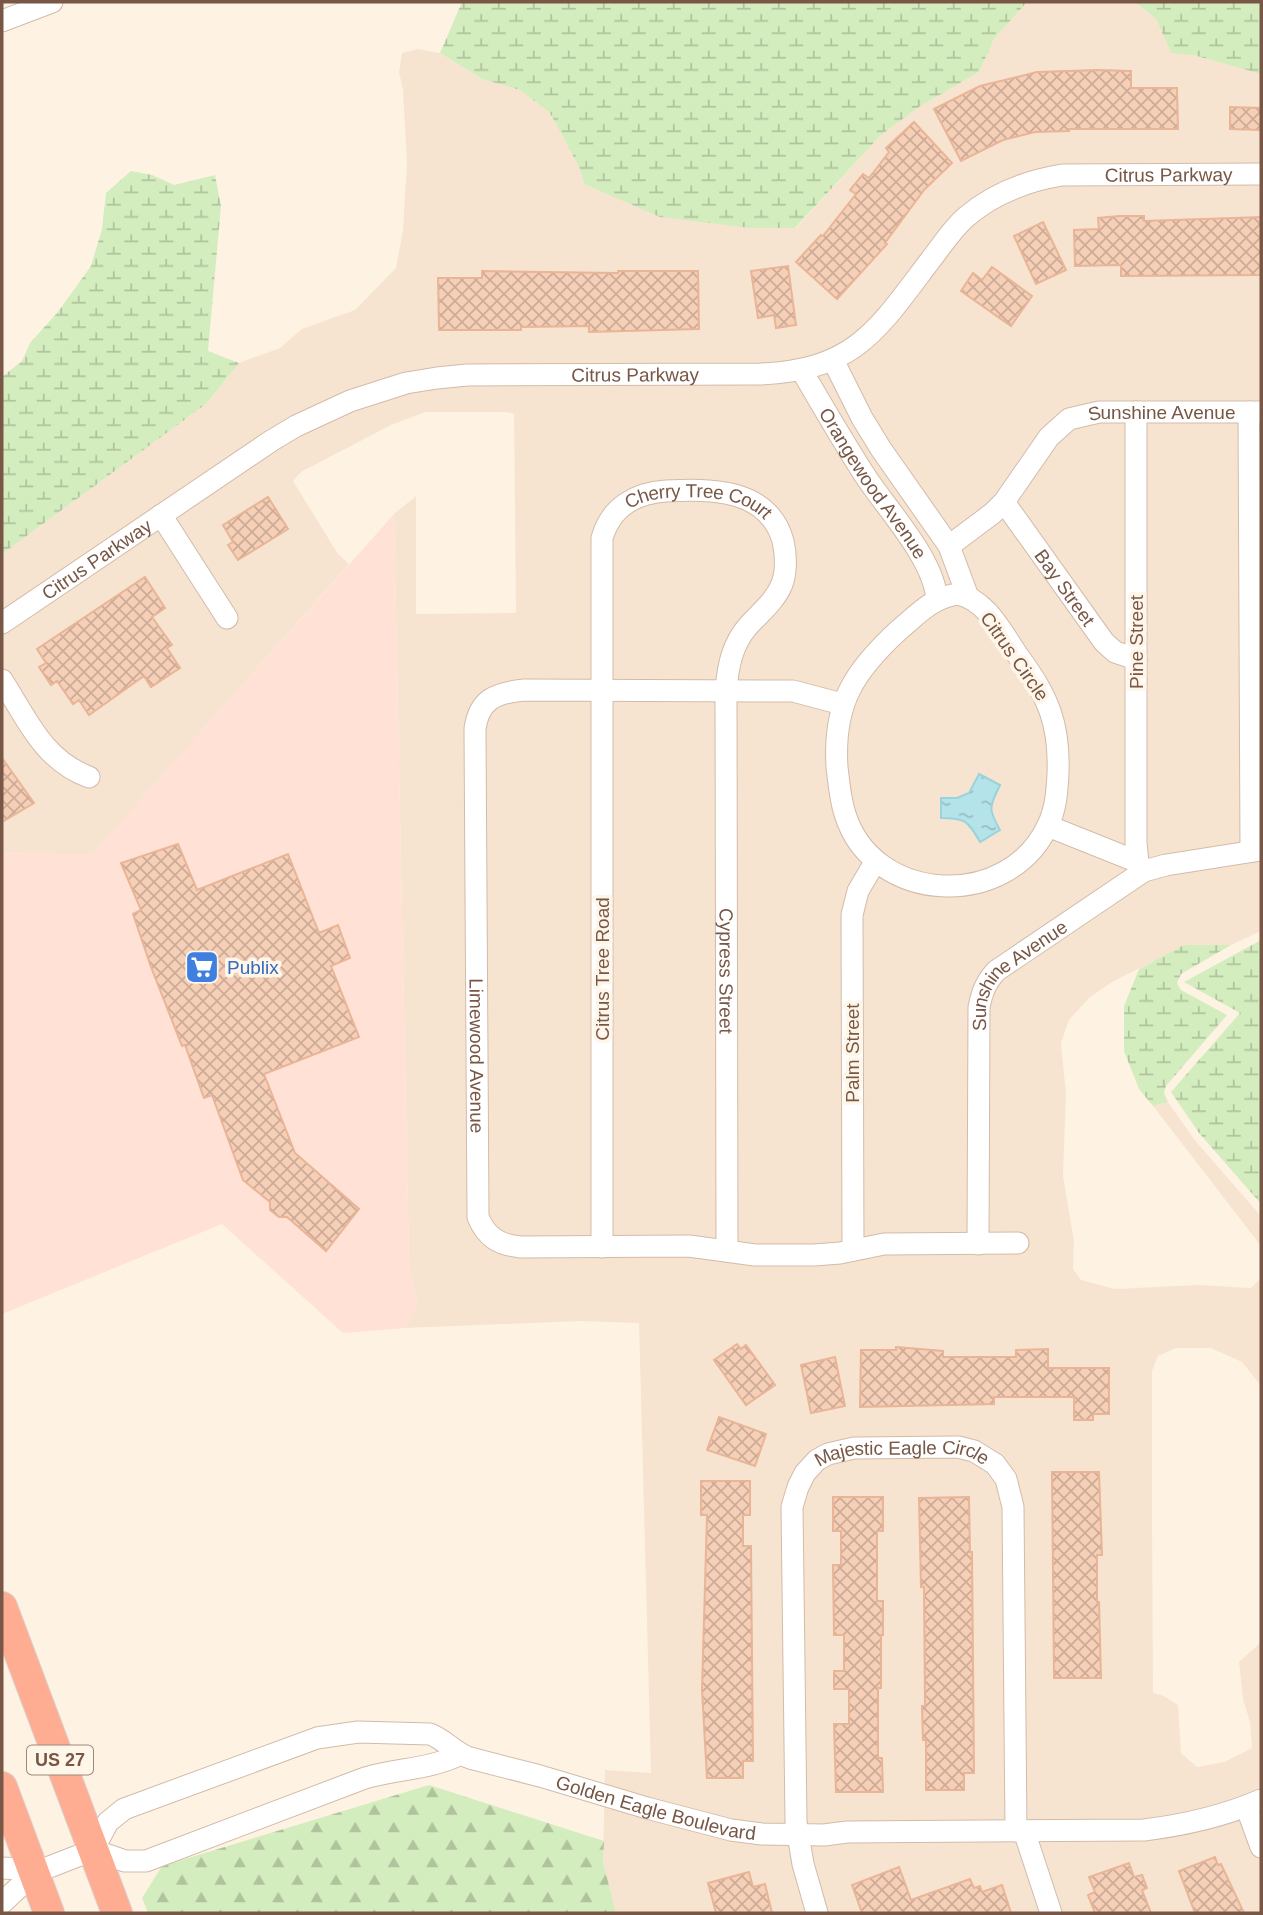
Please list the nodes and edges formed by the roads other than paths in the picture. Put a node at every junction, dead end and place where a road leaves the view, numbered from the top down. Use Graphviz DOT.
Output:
graph roads {
  1 [pos="51,2"];
  2 [pos="2,21"];
  3 [pos="1261,174"];
  4 [pos="834,359"];
  5 [pos="802,371"];
  6 [pos="1136,412"];
  7 [pos="1255,412"];
  8 [pos="890,464"];
  9 [pos="869,482"];
  10 [pos="1004,502"];
  11 [pos="160,516"];
  12 [pos="949,546"];
  13 [pos="968,597"];
  14 [pos="937,600"];
  15 [pos="227,618"];
  16 [pos="2,623"];
  17 [pos="1136,659"];
  18 [pos="2,680"];
  19 [pos="601,690"];
  20 [pos="726,690"];
  21 [pos="842,704"];
  22 [pos="89,777"];
  23 [pos="1048,826"];
  24 [pos="1256,851"];
  25 [pos="875,862"];
  26 [pos="1141,867"];
  27 [pos="1018,1243"];
  28 [pos="978,1244"];
  29 [pos="602,1247"];
  30 [pos="853,1250"];
  31 [pos="727,1251"];
  32 [pos="2,1607"];
  33 [pos="459,1755"];
  34 [pos="2,1787"];
  35 [pos="1254,1803"];
  36 [pos="1020,1831"];
  37 [pos="797,1834"];
  38 [pos="1261,1847"];
  39 [pos="93,1850"];
  40 [pos="2,1868"];
  41 [pos="34,1873"];
  42 [pos="2,1903"];
  43 [pos="49,1913"];
  44 [pos="117,1913"];
  45 [pos="817,1913"];
  46 [pos="1051,1913"];
  1 -- 2 [label="street"];
  3 -- 4 [label="street, Citrus Parkway"];
  4 -- 5 [label="street, Citrus Parkway"];
  4 -- 8 [label="street"];
  5 -- 9 [label="street, Orangewood Avenue"];
  5 -- 11 [label="street, Citrus Parkway"];
  6 -- 7 [label="street, Sunshine Avenue"];
  6 -- 10 [label="street, Sunshine Avenue"];
  6 -- 17 [label="street, Pine Street"];
  7 -- 24 [label="street"];
  8 -- 9 [label="street"];
  8 -- 12 [label="street"];
  9 -- 14 [label="street, Orangewood Avenue"];
  10 -- 12 [label="street, Sunshine Avenue"];
  10 -- 17 [label="street, Bay Street"];
  11 -- 15 [label="street"];
  11 -- 16 [label="street, Citrus Parkway"];
  12 -- 13 [label="street"];
  13 -- 14 [label="street, Citrus Circle"];
  13 -- 23 [label="street, Citrus Circle"];
  14 -- 21 [label="street, Citrus Circle"];
  17 -- 26 [label="street, Pine Street"];
  18 -- 22 [label="street"];
  19 -- 20 [label="street, Limewood Avenue"];
  19 -- 20 [label="street, Cherry Tree Court"];
  19 -- 29 [label="street, Citrus Tree Road"];
  19 -- 29 [label="street, Limewood Avenue"];
  20 -- 21 [label="street, Limewood Avenue"];
  20 -- 31 [label="street, Cypress Street"];
  21 -- 25 [label="street, Citrus Circle"];
  23 -- 25 [label="street, Citrus Circle"];
  23 -- 26 [label="street"];
  24 -- 26 [label="street, Sunshine Avenue"];
  25 -- 30 [label="street, Palm Street"];
  26 -- 28 [label="street, Sunshine Avenue"];
  27 -- 28 [label="street, Limewood Avenue"];
  28 -- 30 [label="street, Limewood Avenue"];
  29 -- 31 [label="street, Limewood Avenue"];
  30 -- 31 [label="street, Limewood Avenue"];
  32 -- 39 [label="highway, US 27"];
  33 -- 37 [label="street, Golden Eagle Boulevard"];
  33 -- 39 [label="street"];
  33 -- 39 [label="street, Golden Eagle Boulevard"];
  34 -- 41 [label="highway, US 27"];
  35 -- 36 [label="street, Golden Eagle Boulevard"];
  35 -- 38 [label="street"];
  36 -- 37 [label="street, Golden Eagle Boulevard"];
  36 -- 37 [label="street, Majestic Eagle Circle"];
  36 -- 46 [label="street, Majestic Eagle Circle"];
  37 -- 45 [label="street, Majestic Eagle Circle"];
  39 -- 41 [label="street"];
  39 -- 44 [label="highway, US 27"];
  40 -- 41 [label="street"];
  41 -- 42 [label="street"];
  41 -- 43 [label="highway, US 27"];
}
